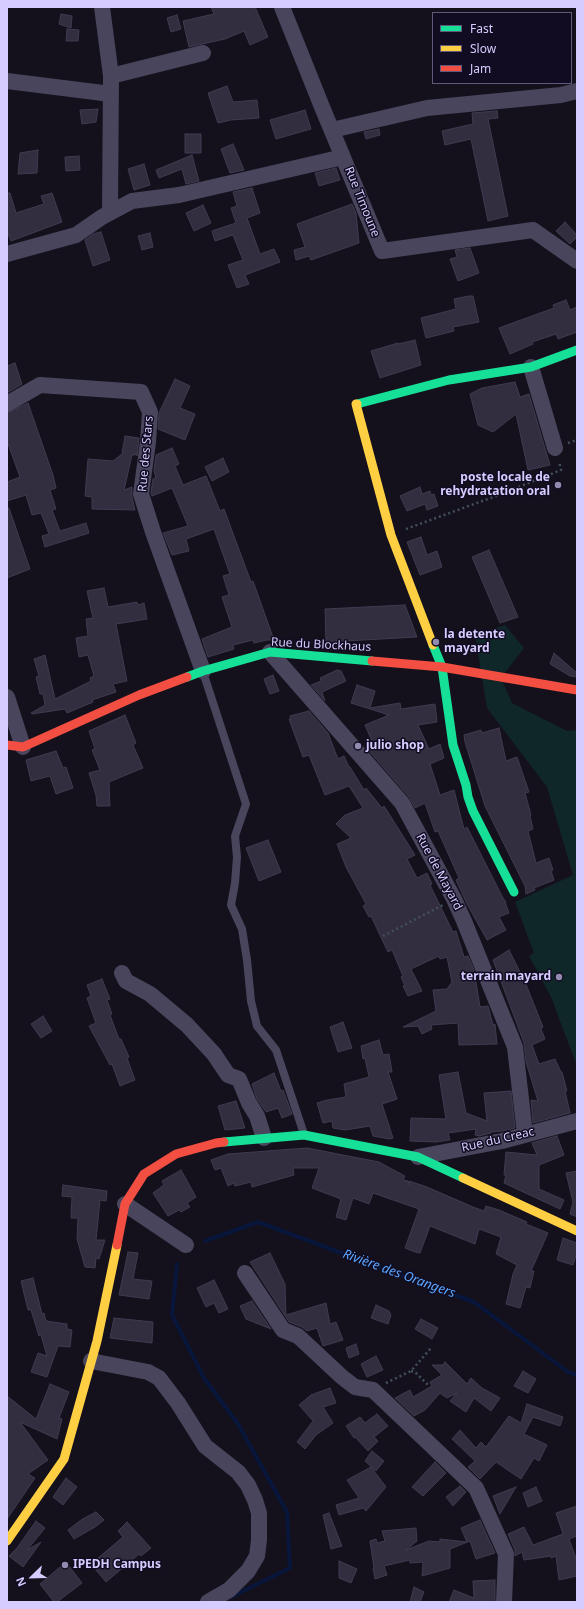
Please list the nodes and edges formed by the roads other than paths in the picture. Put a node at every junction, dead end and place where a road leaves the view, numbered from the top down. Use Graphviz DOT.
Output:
graph roads {
  1 [pos="102,7"];
  2 [pos="282,7"];
  3 [pos="204,53"];
  4 [pos="111,76"];
  5 [pos="7,81"];
  6 [pos="577,91"];
  7 [pos="111,94"];
  8 [pos="332,130"];
  9 [pos="343,157"];
  10 [pos="110,212"];
  11 [pos="7,254"];
  12 [pos="577,261"];
  13 [pos="577,350"];
  14 [pos="531,367"];
  15 [pos="7,404"];
  16 [pos="556,448"];
  17 [pos="270,652"];
  18 [pos="442,667"];
  19 [pos="203,671"];
  20 [pos="577,690"];
  21 [pos="7,697"];
  22 [pos="7,745"];
  23 [pos="23,747"];
  24 [pos="514,892"];
  25 [pos="122,973"];
  26 [pos="577,1121"];
  27 [pos="525,1134"];
  28 [pos="304,1135"];
  29 [pos="264,1138"];
  30 [pos="418,1158"];
  31 [pos="125,1204"];
  32 [pos="577,1232"];
  33 [pos="186,1245"];
  34 [pos="245,1273"];
  35 [pos="91,1361"];
  36 [pos="7,1539"];
  37 [pos="208,1602"];
  38 [pos="504,1602"];
  1 -- 4 [label="street"];
  2 -- 8 [label="street, Rue Timoune"];
  3 -- 4 [label="street"];
  4 -- 7 [label="street"];
  5 -- 7 [label="street"];
  6 -- 8 [label="street"];
  7 -- 10 [label="street"];
  8 -- 9 [label="street, Rue Timoune"];
  9 -- 10 [label="street"];
  9 -- 12 [label="street, Rue Timoune"];
  10 -- 11 [label="street"];
  13 -- 14 [label="street"];
  14 -- 16 [label="street"];
  14 -- 18 [label="street"];
  15 -- 19 [label="street, Rue des Stars"];
  17 -- 18 [label="street, Rue du Blockhaus"];
  17 -- 19 [label="street, Rue du Blockhaus"];
  17 -- 27 [label="street, Rue de Mayard"];
  18 -- 20 [label="street, Rue du Blockhaus"];
  18 -- 24 [label="street"];
  19 -- 23 [label="street, Rue du Blockhaus"];
  19 -- 28 [label="lane"];
  21 -- 23 [label="street"];
  22 -- 23 [label="street"];
  25 -- 29 [label="street"];
  26 -- 27 [label="street, Rue du Creac"];
  27 -- 30 [label="street, Rue du Creac"];
  28 -- 29 [label="street"];
  28 -- 30 [label="street"];
  29 -- 31 [label="street"];
  30 -- 32 [label="street"];
  31 -- 33 [label="street"];
  31 -- 35 [label="street"];
  34 -- 38 [label="street"];
  35 -- 36 [label="street"];
  35 -- 37 [label="street"];
}
